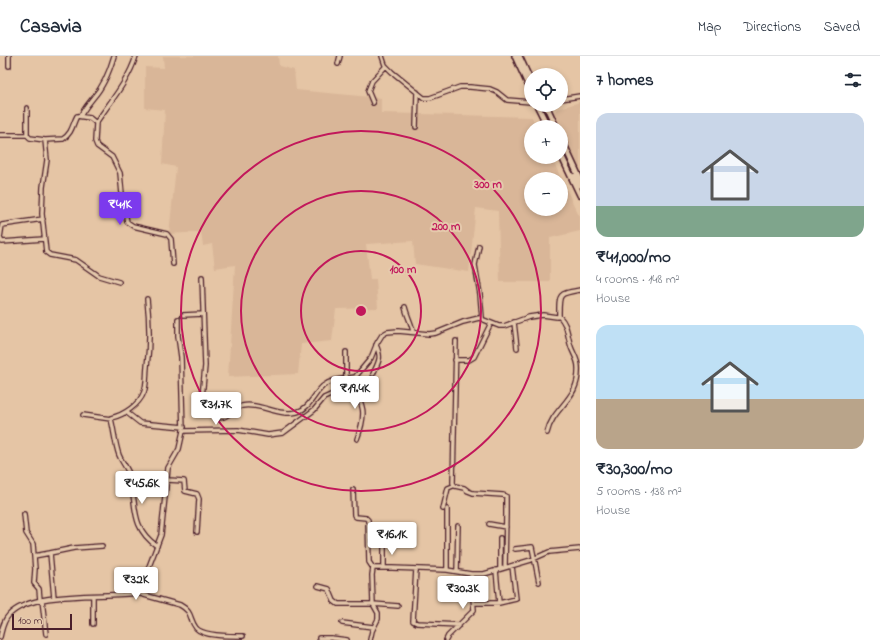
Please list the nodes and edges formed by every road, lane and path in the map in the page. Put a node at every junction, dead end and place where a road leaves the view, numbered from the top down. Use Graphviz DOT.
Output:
graph roads {
  1 [pos="9,56"];
  2 [pos="114,56"];
  3 [pos="136,56"];
  4 [pos="340,56"];
  5 [pos="382,56"];
  6 [pos="514,56"];
  7 [pos="519,56"];
  8 [pos="522,56"];
  9 [pos="338,64"];
  10 [pos="9,66"];
  11 [pos="386,66"];
  12 [pos="525,68"];
  13 [pos="528,68"];
  14 [pos="524,77"];
  15 [pos="417,92"];
  16 [pos="580,96"];
  17 [pos="568,98"];
  18 [pos="524,101"];
  19 [pos="373,103"];
  20 [pos="27,108"];
  21 [pos="80,116"];
  22 [pos="96,123"];
  23 [pos="416,127"];
  24 [pos="0,135"];
  25 [pos="26,135"];
  26 [pos="46,140"];
  27 [pos="568,153"];
  28 [pos="568,160"];
  29 [pos="565,164"];
  30 [pos="580,179"];
  31 [pos="580,185"];
  32 [pos="580,195"];
  33 [pos="42,219"];
  34 [pos="44,239"];
  35 [pos="479,246"];
  36 [pos="173,264"];
  37 [pos="202,277"];
  38 [pos="119,282"];
  39 [pos="580,290"];
  40 [pos="147,299"];
  41 [pos="405,308"];
  42 [pos="203,314"];
  43 [pos="183,315"];
  44 [pos="559,316"];
  45 [pos="482,318"];
  46 [pos="178,319"];
  47 [pos="514,322"];
  48 [pos="491,323"];
  49 [pos="413,332"];
  50 [pos="456,341"];
  51 [pos="376,345"];
  52 [pos="517,348"];
  53 [pos="346,352"];
  54 [pos="455,360"];
  55 [pos="373,374"];
  56 [pos="356,377"];
  57 [pos="346,378"];
  58 [pos="351,382"];
  59 [pos="126,412"];
  60 [pos="83,415"];
  61 [pos="111,418"];
  62 [pos="183,428"];
  63 [pos="547,432"];
  64 [pos="357,439"];
  65 [pos="168,480"];
  66 [pos="453,486"];
  67 [pos="352,490"];
  68 [pos="24,514"];
  69 [pos="488,524"];
  70 [pos="458,526"];
  71 [pos="506,527"];
  72 [pos="197,532"];
  73 [pos="500,538"];
  74 [pos="384,543"];
  75 [pos="102,546"];
  76 [pos="157,546"];
  77 [pos="515,549"];
  78 [pos="580,549"];
  79 [pos="50,553"];
  80 [pos="34,556"];
  81 [pos="534,558"];
  82 [pos="512,566"];
  83 [pos="384,567"];
  84 [pos="505,567"];
  85 [pos="373,568"];
  86 [pos="416,570"];
  87 [pos="447,570"];
  88 [pos="498,570"];
  89 [pos="456,571"];
  90 [pos="471,574"];
  91 [pos="539,582"];
  92 [pos="318,586"];
  93 [pos="137,593"];
  94 [pos="94,596"];
  95 [pos="54,598"];
  96 [pos="41,600"];
  97 [pos="474,603"];
  98 [pos="499,603"];
  99 [pos="374,604"];
  100 [pos="398,606"];
  101 [pos="342,623"];
  102 [pos="93,624"];
  103 [pos="459,625"];
  104 [pos="373,627"];
  105 [pos="46,634"];
  106 [pos="243,636"];
  107 [pos="0,637"];
  108 [pos="320,638"];
  109 [pos="347,640"];
  110 [pos="370,640"];
  111 [pos="446,640"];
  1 -- 10 [label="street"];
  2 -- 21 [label="street"];
  3 -- 22 [label="street"];
  4 -- 9 [label="street"];
  5 -- 11 [label="street"];
  6 -- 14 [label="street"];
  7 -- 12 [label="street"];
  8 -- 13 [label="street"];
  11 -- 15 [label="street"];
  11 -- 19 [label="street"];
  15 -- 18 [label="street"];
  15 -- 23 [label="street"];
  16 -- 17 [label="street"];
  20 -- 25 [label="street"];
  21 -- 22 [label="street"];
  21 -- 26 [label="street"];
  22 -- 36 [label="street"];
  24 -- 25 [label="street"];
  25 -- 26 [label="street"];
  26 -- 33 [label="street"];
  27 -- 30 [label="street"];
  28 -- 31 [label="street"];
  29 -- 32 [label="street"];
  33 -- 34 [label="street"];
  33 -- 34 [label="street"];
  34 -- 38 [label="street"];
  35 -- 45 [label="street"];
  37 -- 42 [label="street"];
  39 -- 44 [label="street"];
  40 -- 59 [label="street"];
  41 -- 49 [label="street"];
  42 -- 43 [label="street"];
  42 -- 57 [label="street"];
  44 -- 47 [label="street"];
  44 -- 63 [label="street"];
  45 -- 48 [label="street"];
  45 -- 49 [label="street"];
  46 -- 62 [label="street"];
  47 -- 48 [label="street"];
  47 -- 52 [label="street"];
  48 -- 54 [label="street"];
  49 -- 51 [label="street"];
  50 -- 54 [label="street"];
  51 -- 55 [label="street"];
  51 -- 56 [label="street"];
  53 -- 57 [label="street"];
  54 -- 66 [label="street"];
  56 -- 57 [label="street"];
  56 -- 58 [label="street"];
  58 -- 62 [label="street"];
  58 -- 64 [label="street"];
  59 -- 61 [label="street"];
  59 -- 62 [label="street"];
  60 -- 61 [label="street"];
  61 -- 76 [label="street"];
  62 -- 65 [label="street"];
  65 -- 72 [label="street"];
  65 -- 76 [label="street"];
  66 -- 71 [label="street"];
  66 -- 87 [label="street"];
  67 -- 85 [label="street"];
  68 -- 80 [label="street"];
  69 -- 71 [label="street"];
  70 -- 89 [label="street"];
  71 -- 84 [label="street"];
  73 -- 88 [label="street"];
  74 -- 83 [label="street"];
  75 -- 79 [label="street"];
  76 -- 93 [label="street"];
  77 -- 81 [label="street"];
  78 -- 81 [label="street"];
  79 -- 80 [label="street"];
  79 -- 95 [label="street"];
  80 -- 96 [label="street"];
  81 -- 82 [label="street"];
  81 -- 91 [label="street"];
  82 -- 84 [label="street"];
  82 -- 98 [label="street"];
  83 -- 85 [label="street"];
  83 -- 86 [label="street"];
  84 -- 88 [label="street"];
  85 -- 99 [label="street"];
  86 -- 87 [label="street"];
  86 -- 103 [label="street"];
  87 -- 89 [label="street"];
  88 -- 90 [label="street"];
  88 -- 98 [label="street"];
  89 -- 90 [label="street"];
  90 -- 97 [label="street"];
  92 -- 99 [label="street"];
  93 -- 94 [label="street"];
  93 -- 106 [label="street"];
  94 -- 95 [label="street"];
  94 -- 102 [label="street"];
  95 -- 96 [label="street"];
  96 -- 105 [label="street"];
  96 -- 107 [label="street"];
  97 -- 98 [label="street"];
  97 -- 103 [label="street"];
  99 -- 100 [label="street"];
  99 -- 104 [label="street"];
  101 -- 104 [label="street"];
  103 -- 111 [label="street"];
  104 -- 110 [label="street"];
  108 -- 109 [label="street"];
}
